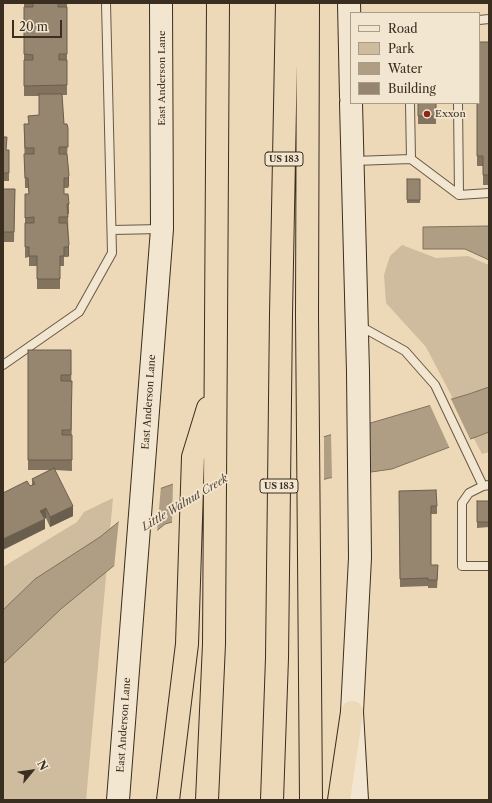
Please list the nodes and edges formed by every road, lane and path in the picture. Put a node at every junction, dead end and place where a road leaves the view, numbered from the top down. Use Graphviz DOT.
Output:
graph roads {
  1 [pos="106,3"];
  2 [pos="161,3"];
  3 [pos="218,3"];
  4 [pos="287,3"];
  5 [pos="308,3"];
  6 [pos="349,3"];
  7 [pos="350,50"];
  8 [pos="351,104"];
  9 [pos="410,104"];
  10 [pos="458,104"];
  11 [pos="411,160"];
  12 [pos="353,161"];
  13 [pos="489,193"];
  14 [pos="459,195"];
  15 [pos="162,229"];
  16 [pos="112,230"];
  17 [pos="357,325"];
  18 [pos="3,365"];
  19 [pos="215,388"];
  20 [pos="486,485"];
  21 [pos="489,566"];
  22 [pos="352,712"];
  23 [pos="118,800"];
  24 [pos="168,800"];
  25 [pos="206,800"];
  26 [pos="272,800"];
  27 [pos="310,800"];
  28 [pos="339,800"];
  29 [pos="357,800"];
  1 -- 16 [label="lane"];
  2 -- 15 [label="main road, East Anderson Lane"];
  3 -- 19 [label="highway"];
  4 -- 26 [label="highway, US 183"];
  5 -- 27 [label="highway"];
  6 -- 7 [label="main road"];
  8 -- 12 [label="main road"];
  9 -- 11 [label="lane"];
  10 -- 14 [label="lane"];
  11 -- 12 [label="lane"];
  11 -- 14 [label="lane"];
  12 -- 17 [label="main road"];
  13 -- 14 [label="lane"];
  15 -- 16 [label="lane"];
  15 -- 23 [label="main road, East Anderson Lane"];
  16 -- 18 [label="lane"];
  17 -- 20 [label="lane"];
  17 -- 22 [label="main road"];
  19 -- 24 [label="highway"];
  19 -- 25 [label="highway"];
  20 -- 21 [label="lane"];
  22 -- 28 [label="highway"];
  22 -- 29 [label="main road"];
}
